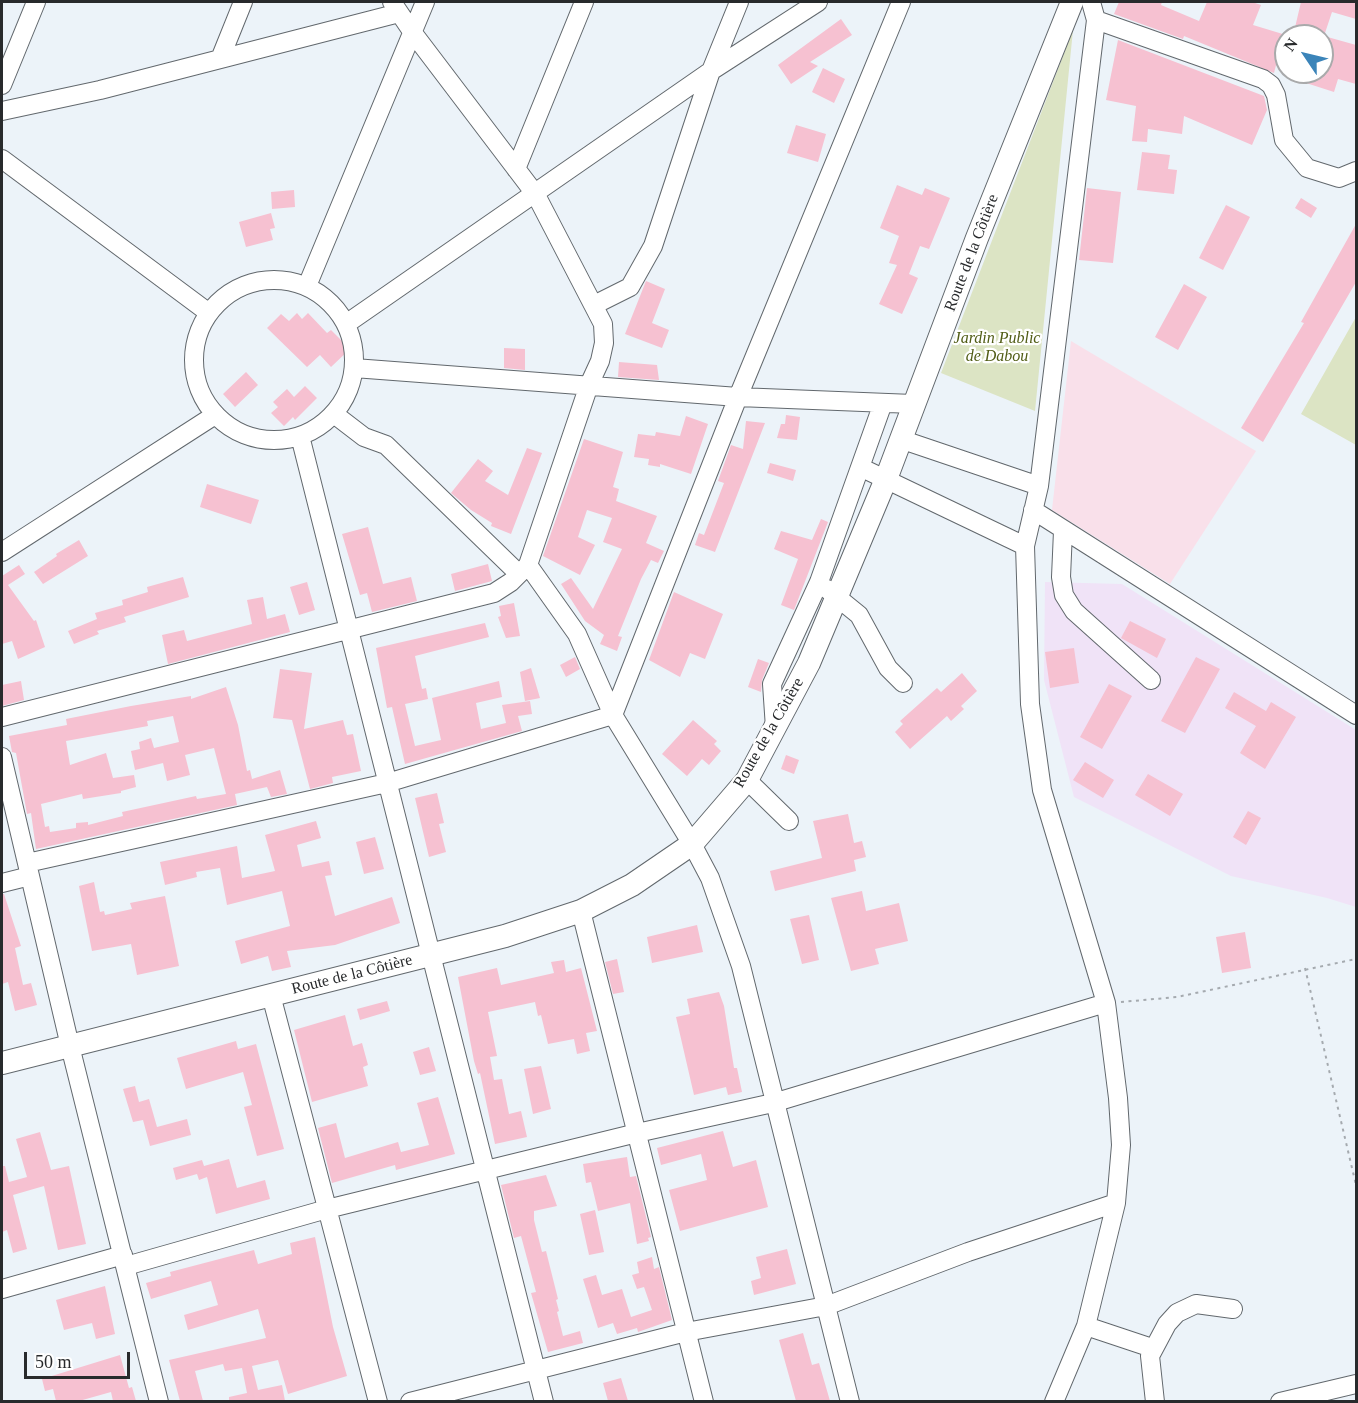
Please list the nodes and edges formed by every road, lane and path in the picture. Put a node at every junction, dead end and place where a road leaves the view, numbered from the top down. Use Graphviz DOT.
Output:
graph roads {
  1 [pos="36,2"];
  2 [pos="243,2"];
  3 [pos="425,2"];
  4 [pos="584,2"];
  5 [pos="739,2"];
  6 [pos="818,2"];
  7 [pos="901,2"];
  8 [pos="1072,2"];
  9 [pos="1091,2"];
  10 [pos="396,7"];
  11 [pos="1096,20"];
  12 [pos="413,33"];
  13 [pos="220,59"];
  14 [pos="711,71"];
  15 [pos="2,85"];
  16 [pos="2,111"];
  17 [pos="2,159"];
  18 [pos="516,169"];
  19 [pos="1356,171"];
  20 [pos="536,195"];
  21 [pos="307,286"];
  22 [pos="594,305"];
  23 [pos="209,313"];
  24 [pos="346,324"];
  25 [pos="354,368"];
  26 [pos="589,385"];
  27 [pos="738,397"];
  28 [pos="883,403"];
  29 [pos="913,404"];
  30 [pos="334,414"];
  31 [pos="215,416"];
  32 [pos="300,436"];
  33 [pos="900,439"];
  34 [pos="862,468"];
  35 [pos="886,478"];
  36 [pos="1039,486"];
  37 [pos="1033,510"];
  38 [pos="1063,531"];
  39 [pos="1025,546"];
  40 [pos="2,552"];
  41 [pos="524,569"];
  42 [pos="819,582"];
  43 [pos="837,598"];
  44 [pos="351,628"];
  45 [pos="788,652"];
  46 [pos="809,663"];
  47 [pos="1151,680"];
  48 [pos="903,683"];
  49 [pos="612,715"];
  50 [pos="1356,715"];
  51 [pos="2,717"];
  52 [pos="775,728"];
  53 [pos="2,757"];
  54 [pos="747,780"];
  55 [pos="387,783"];
  56 [pos="789,821"];
  57 [pos="692,844"];
  58 [pos="29,870"];
  59 [pos="2,883"];
  60 [pos="581,911"];
  61 [pos="433,955"];
  62 [pos="1356,959"];
  63 [pos="1305,968"];
  64 [pos="271,995"];
  65 [pos="1106,1003"];
  66 [pos="70,1046"];
  67 [pos="2,1063"];
  68 [pos="774,1103"];
  69 [pos="637,1132"];
  70 [pos="486,1169"];
  71 [pos="1356,1185"];
  72 [pos="1116,1203"];
  73 [pos="327,1209"];
  74 [pos="124,1261"];
  75 [pos="2,1289"];
  76 [pos="826,1306"];
  77 [pos="1233,1309"];
  78 [pos="1086,1326"];
  79 [pos="686,1332"];
  80 [pos="1152,1348"];
  81 [pos="537,1370"];
  82 [pos="1356,1384"];
  83 [pos="159,1401"];
  84 [pos="378,1401"];
  85 [pos="410,1401"];
  86 [pos="544,1401"];
  87 [pos="705,1401"];
  88 [pos="850,1401"];
  89 [pos="1054,1401"];
  90 [pos="1155,1401"];
  91 [pos="1280,1401"];
  1 -- 15 [label="street"];
  2 -- 13 [label="street"];
  3 -- 12 [label="street"];
  4 -- 18 [label="street"];
  5 -- 14 [label="street"];
  6 -- 14 [label="street"];
  7 -- 27 [label="street"];
  8 -- 29 [label="main road, Route de la Côtière"];
  9 -- 11 [label="street"];
  10 -- 12 [label="street"];
  10 -- 13 [label="street"];
  11 -- 19 [label="street"];
  11 -- 36 [label="street"];
  12 -- 18 [label="street"];
  12 -- 21 [label="street"];
  13 -- 16 [label="street"];
  14 -- 20 [label="street"];
  14 -- 22 [label="street"];
  17 -- 23 [label="street"];
  18 -- 20 [label="street"];
  20 -- 22 [label="street"];
  20 -- 24 [label="street"];
  21 -- 23 [label="street"];
  21 -- 24 [label="street"];
  22 -- 26 [label="street"];
  23 -- 31 [label="street"];
  24 -- 25 [label="street"];
  25 -- 26 [label="street"];
  25 -- 30 [label="street"];
  26 -- 27 [label="street"];
  26 -- 41 [label="street"];
  27 -- 28 [label="street"];
  27 -- 49 [label="street"];
  28 -- 29 [label="street"];
  28 -- 34 [label="street"];
  29 -- 33 [label="main road, Route de la Côtière"];
  30 -- 32 [label="street"];
  30 -- 41 [label="street"];
  31 -- 32 [label="street"];
  31 -- 40 [label="street"];
  32 -- 44 [label="street"];
  33 -- 35 [label="main road, Route de la Côtière"];
  33 -- 36 [label="street"];
  34 -- 35 [label="street"];
  34 -- 42 [label="street"];
  35 -- 39 [label="street"];
  35 -- 43 [label="main road, Route de la Côtière"];
  36 -- 37 [label="street"];
  37 -- 38 [label="street"];
  37 -- 39 [label="street"];
  38 -- 47 [label="street"];
  38 -- 50 [label="street"];
  39 -- 65 [label="street"];
  41 -- 44 [label="street"];
  41 -- 49 [label="street"];
  42 -- 43 [label="street"];
  42 -- 45 [label="street"];
  43 -- 46 [label="main road, Route de la Côtière"];
  43 -- 48 [label="street"];
  44 -- 51 [label="street"];
  44 -- 55 [label="street"];
  45 -- 46 [label="street"];
  45 -- 52 [label="street"];
  46 -- 52 [label="main road, Route de la Côtière"];
  49 -- 55 [label="street"];
  49 -- 57 [label="street"];
  52 -- 54 [label="main road, Route de la Côtière"];
  53 -- 58 [label="street"];
  54 -- 56 [label="street"];
  54 -- 57 [label="main road, Route de la Côtière"];
  55 -- 58 [label="street"];
  55 -- 61 [label="street"];
  57 -- 60 [label="main road, Route de la Côtière"];
  57 -- 68 [label="street"];
  58 -- 59 [label="street"];
  58 -- 66 [label="street"];
  60 -- 61 [label="main road, Route de la Côtière"];
  60 -- 69 [label="street"];
  61 -- 64 [label="main road, Route de la Côtière"];
  61 -- 70 [label="street"];
  62 -- 63 [label="path"];
  63 -- 65 [label="path"];
  63 -- 71 [label="path"];
  64 -- 66 [label="main road, Route de la Côtière"];
  64 -- 73 [label="street"];
  65 -- 68 [label="street"];
  65 -- 72 [label="street"];
  66 -- 67 [label="main road, Route de la Côtière"];
  66 -- 74 [label="street"];
  68 -- 69 [label="street"];
  68 -- 76 [label="street"];
  69 -- 70 [label="street"];
  69 -- 79 [label="street"];
  70 -- 73 [label="street"];
  70 -- 81 [label="street"];
  72 -- 76 [label="street"];
  72 -- 78 [label="street"];
  73 -- 74 [label="street"];
  73 -- 84 [label="street"];
  74 -- 75 [label="street"];
  74 -- 83 [label="street"];
  76 -- 79 [label="street"];
  76 -- 88 [label="street"];
  77 -- 80 [label="street"];
  78 -- 80 [label="street"];
  78 -- 89 [label="street"];
  79 -- 81 [label="street"];
  79 -- 87 [label="street"];
  80 -- 90 [label="street"];
  81 -- 85 [label="street"];
  81 -- 86 [label="street"];
  82 -- 91 [label="street"];
}
